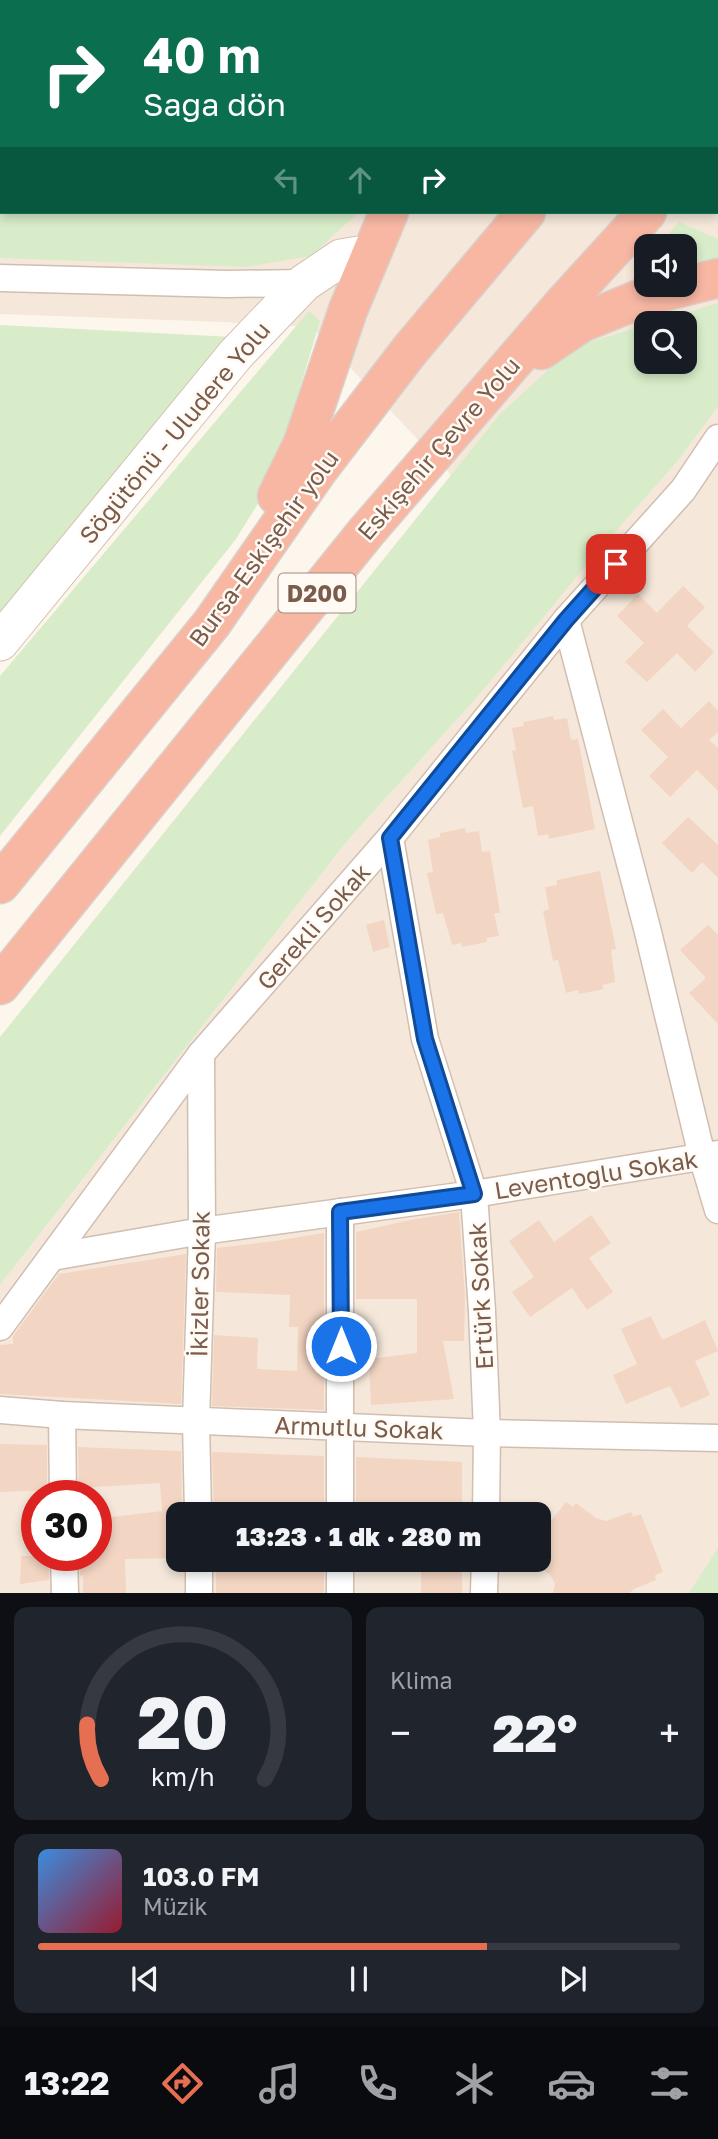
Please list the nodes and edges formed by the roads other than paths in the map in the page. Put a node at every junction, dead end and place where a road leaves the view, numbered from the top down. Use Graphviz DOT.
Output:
graph roads {
  1 [pos="388,214"];
  2 [pos="524,214"];
  3 [pos="645,214"];
  4 [pos="370,253"];
  5 [pos="0,278"];
  6 [pos="718,278"];
  7 [pos="304,283"];
  8 [pos="498,378"];
  9 [pos="717,445"];
  10 [pos="566,620"];
  11 [pos="212,623"];
  12 [pos="0,642"];
  13 [pos="390,838"];
  14 [pos="0,884"];
  15 [pos="0,985"];
  16 [pos="201,1054"];
  17 [pos="710,1155"];
  18 [pos="474,1194"];
  19 [pos="718,1210"];
  20 [pos="340,1212"];
  21 [pos="202,1231"];
  22 [pos="52,1257"];
  23 [pos="0,1327"];
  24 [pos="0,1410"];
  25 [pos="62,1415"];
  26 [pos="196,1421"];
  27 [pos="341,1427"];
  28 [pos="487,1433"];
  29 [pos="718,1438"];
  30 [pos="63,1480"];
  31 [pos="198,1502"];
  32 [pos="340,1502"];
  33 [pos="486,1502"];
  34 [pos="64,1571"];
  35 [pos="199,1572"];
  36 [pos="340,1572"];
  37 [pos="485,1572"];
  38 [pos="65,1593"];
  39 [pos="199,1593"];
  40 [pos="340,1593"];
  41 [pos="484,1593"];
  1 -- 4 [label="highway"];
  2 -- 11 [label="highway, Bursa-Eskişehir yolu / D200"];
  3 -- 8 [label="highway, Eskişehir Çevre Yolu / D200"];
  4 -- 7 [label="street, Söğütönü - Uludere Yolu"];
  4 -- 11 [label="highway"];
  5 -- 7 [label="street"];
  6 -- 8 [label="highway"];
  7 -- 12 [label="street, Söğütönü - Uludere Yolu"];
  8 -- 15 [label="highway, Eskişehir Çevre Yolu / D200"];
  9 -- 10 [label="street, Gerekli Sokak"];
  10 -- 13 [label="street, Gerekli Sokak"];
  10 -- 17 [label="street"];
  11 -- 14 [label="highway, Bursa-Eskişehir yolu / D200"];
  13 -- 16 [label="street, Gerekli Sokak"];
  13 -- 18 [label="street, Ertürk Sokak"];
  16 -- 21 [label="street, İkizler Sokak"];
  16 -- 22 [label="street, Gerekli Sokak"];
  17 -- 18 [label="street, Leventoğlu Sokak"];
  17 -- 19 [label="street"];
  18 -- 20 [label="street, Leventoğlu Sokak"];
  18 -- 28 [label="street, Ertürk Sokak"];
  20 -- 21 [label="street"];
  20 -- 27 [label="street"];
  21 -- 22 [label="street"];
  21 -- 26 [label="street, İkizler Sokak"];
  22 -- 23 [label="street, Gerekli Sokak"];
  24 -- 25 [label="street, Armutlu Sokak"];
  25 -- 26 [label="street, Armutlu Sokak"];
  25 -- 30 [label="street"];
  26 -- 27 [label="street, Armutlu Sokak"];
  26 -- 31 [label="street, İkizler Sokak"];
  27 -- 28 [label="street, Armutlu Sokak"];
  27 -- 32 [label="street"];
  28 -- 29 [label="street, Armutlu Sokak"];
  28 -- 33 [label="street, Ertürk Sokak"];
  34 -- 38 [label="street"];
  35 -- 39 [label="street"];
  36 -- 40 [label="street"];
  37 -- 41 [label="street"];
}
